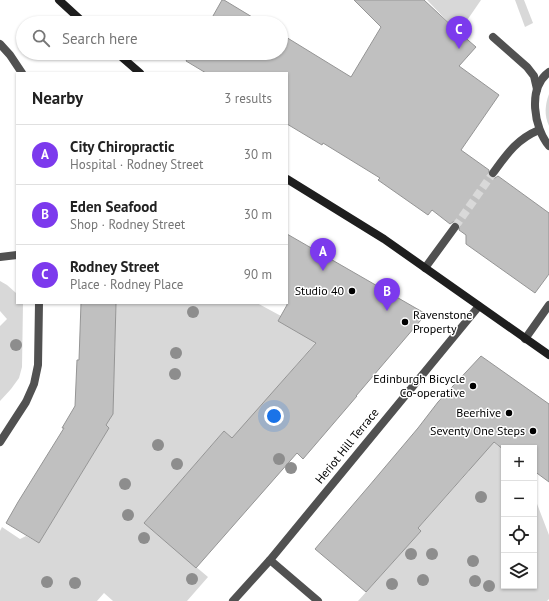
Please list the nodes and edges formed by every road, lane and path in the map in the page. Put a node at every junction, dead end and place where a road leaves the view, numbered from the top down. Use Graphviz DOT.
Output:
graph roads {
  1 [pos="59,0"];
  2 [pos="76,16"];
  3 [pos="493,37"];
  4 [pos="0,44"];
  5 [pos="126,60"];
  6 [pos="21,72"];
  7 [pos="139,72"];
  8 [pos="549,72"];
  9 [pos="537,88"];
  10 [pos="539,130"];
  11 [pos="549,146"];
  12 [pos="493,173"];
  13 [pos="288,180"];
  14 [pos="455,227"];
  15 [pos="16,255"];
  16 [pos="0,256"];
  17 [pos="425,268"];
  18 [pos="39,304"];
  19 [pos="479,306"];
  20 [pos="549,306"];
  21 [pos="525,339"];
  22 [pos="549,355"];
  23 [pos="0,442"];
  24 [pos="270,560"];
  25 [pos="233,601"];
  26 [pos="318,601"];
  1 -- 2 [label="main road"];
  3 -- 9 [label="street"];
  4 -- 6 [label="street"];
  5 -- 7 [label="main road"];
  8 -- 9 [label="street"];
  9 -- 10 [label="street"];
  10 -- 11 [label="street"];
  10 -- 12 [label="street"];
  13 -- 17 [label="main road"];
  14 -- 17 [label="street"];
  15 -- 16 [label="street"];
  17 -- 19 [label="main road"];
  18 -- 23 [label="street"];
  19 -- 21 [label="main road"];
  19 -- 24 [label="street, Heriot Hill Terrace"];
  20 -- 21 [label="street"];
  21 -- 22 [label="main road"];
  24 -- 25 [label="street, Heriot Hill Terrace"];
  24 -- 26 [label="street"];
}
